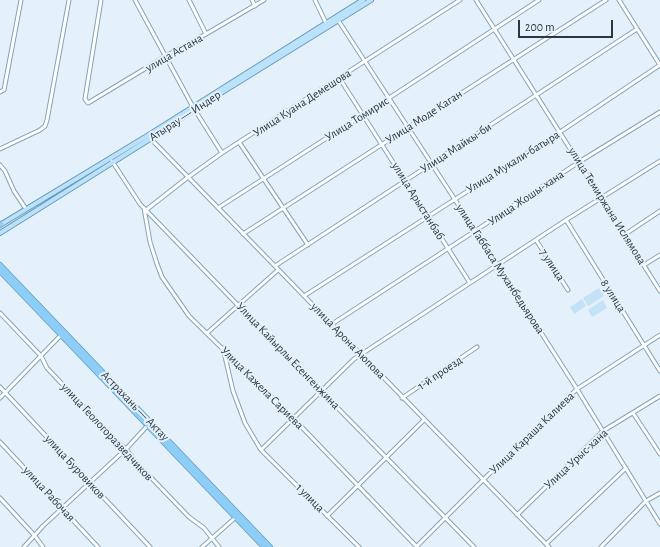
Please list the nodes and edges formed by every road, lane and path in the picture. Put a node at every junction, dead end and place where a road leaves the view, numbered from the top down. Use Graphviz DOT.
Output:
graph roads {
  1 [pos="21,0"];
  2 [pos="69,0"];
  3 [pos="101,0"];
  4 [pos="135,0"];
  5 [pos="189,0"];
  6 [pos="252,0"];
  7 [pos="264,0"];
  8 [pos="315,0"];
  9 [pos="363,0"];
  10 [pos="370,0"];
  11 [pos="460,0"];
  12 [pos="476,0"];
  13 [pos="539,0"];
  14 [pos="606,0"];
  15 [pos="619,0"];
  16 [pos="255,6"];
  17 [pos="337,18"];
  18 [pos="326,23"];
  19 [pos="494,29"];
  20 [pos="637,29"];
  21 [pos="206,34"];
  22 [pos="166,56"];
  23 [pos="513,60"];
  24 [pos="366,62"];
  25 [pos="660,65"];
  26 [pos="340,79"];
  27 [pos="0,92"];
  28 [pos="536,96"];
  29 [pos="389,98"];
  30 [pos="194,108"];
  31 [pos="660,112"];
  32 [pos="363,115"];
  33 [pos="408,127"];
  34 [pos="560,132"];
  35 [pos="148,137"];
  36 [pos="239,142"];
  37 [pos="382,144"];
  38 [pos="0,149"];
  39 [pos="222,153"];
  40 [pos="110,158"];
  41 [pos="660,161"];
  42 [pos="113,162"];
  43 [pos="579,162"];
  44 [pos="432,164"];
  45 [pos="0,165"];
  46 [pos="187,178"];
  47 [pos="263,179"];
  48 [pos="405,181"];
  49 [pos="602,197"];
  50 [pos="455,199"];
  51 [pos="218,208"];
  52 [pos="283,208"];
  53 [pos="26,209"];
  54 [pos="145,209"];
  55 [pos="660,211"];
  56 [pos="427,217"];
  57 [pos="566,220"];
  58 [pos="0,225"];
  59 [pos="476,231"];
  60 [pos="0,233"];
  61 [pos="243,234"];
  62 [pos="624,235"];
  63 [pos="536,240"];
  64 [pos="308,245"];
  65 [pos="448,249"];
  66 [pos="660,255"];
  67 [pos="498,265"];
  68 [pos="644,265"];
  69 [pos="0,266"];
  70 [pos="275,266"];
  71 [pos="278,270"];
  72 [pos="0,271"];
  73 [pos="470,283"];
  74 [pos="568,290"];
  75 [pos="660,291"];
  76 [pos="304,296"];
  77 [pos="238,305"];
  78 [pos="0,313"];
  79 [pos="332,324"];
  80 [pos="207,333"];
  81 [pos="61,335"];
  82 [pos="660,335"];
  83 [pos="644,346"];
  84 [pos="478,347"];
  85 [pos="223,348"];
  86 [pos="360,355"];
  87 [pos="41,356"];
  88 [pos="660,371"];
  89 [pos="0,387"];
  90 [pos="114,388"];
  91 [pos="577,390"];
  92 [pos="321,391"];
  93 [pos="6,393"];
  94 [pos="660,396"];
  95 [pos="0,398"];
  96 [pos="402,398"];
  97 [pos="633,413"];
  98 [pos="293,418"];
  99 [pos="424,420"];
  100 [pos="149,424"];
  101 [pos="603,431"];
  102 [pos="0,442"];
  103 [pos="126,449"];
  104 [pos="261,450"];
  105 [pos="660,454"];
  106 [pos="386,457"];
  107 [pos="626,468"];
  108 [pos="483,480"];
  109 [pos="89,482"];
  110 [pos="358,485"];
  111 [pos="660,493"];
  112 [pos="0,498"];
  113 [pos="646,501"];
  114 [pos="62,508"];
  115 [pos="517,515"];
  116 [pos="327,516"];
  117 [pos="236,517"];
  118 [pos="445,518"];
  119 [pos="660,524"];
  120 [pos="34,536"];
  121 [pos="212,538"];
  122 [pos="547,546"];
  123 [pos="24,547"];
  124 [pos="43,547"];
  125 [pos="98,547"];
  126 [pos="150,547"];
  127 [pos="202,547"];
  128 [pos="219,547"];
  129 [pos="264,547"];
  130 [pos="270,547"];
  131 [pos="359,547"];
  132 [pos="417,547"];
  133 [pos="474,547"];
  134 [pos="601,547"];
  1 -- 27 [label="street"];
  2 -- 38 [label="street"];
  3 -- 22 [label="street, улица Астана"];
  4 -- 22 [label="street"];
  5 -- 21 [label="street"];
  6 -- 16 [label="street"];
  7 -- 16 [label="street, улица Астана"];
  8 -- 18 [label="street"];
  9 -- 17 [label="main road, Атырау — Индер"];
  10 -- 17 [label="main road, Атырау — Индер"];
  11 -- 24 [label="street, Улица Куана Демешова"];
  12 -- 19 [label="street, улица Темиржана Ислямова"];
  13 -- 19 [label="street, Улица Томирис"];
  14 -- 23 [label="street, Улица Моде Каган"];
  15 -- 20 [label="street"];
  16 -- 21 [label="street, улица Астана"];
  17 -- 18 [label="main road, Атырау — Индер"];
  17 -- 24 [label="street, улица Габбаса Муханбедьярова"];
  17 -- 30 [label="main road, Атырау — Индер"];
  18 -- 30 [label="main road, Атырау — Индер"];
  19 -- 23 [label="street, улица Темиржана Ислямова"];
  19 -- 29 [label="street, Улица Томирис"];
  20 -- 25 [label="street"];
  20 -- 28 [label="street, Улица Майкы-би"];
  21 -- 22 [label="street, улица Астана"];
  22 -- 30 [label="street"];
  23 -- 28 [label="street, улица Темиржана Ислямова"];
  23 -- 33 [label="street, Улица Моде Каган"];
  24 -- 26 [label="street, Улица Куана Демешова"];
  24 -- 29 [label="street, улица Габбаса Муханбедьярова"];
  25 -- 34 [label="street, Улица Мукали-батыра"];
  26 -- 32 [label="street, улица Арыстанбаб"];
  26 -- 36 [label="street, Улица Куана Демешова"];
  28 -- 34 [label="street, улица Темиржана Ислямова"];
  28 -- 44 [label="street, Улица Майкы-би"];
  29 -- 32 [label="street, Улица Томирис"];
  29 -- 33 [label="street, улица Габбаса Муханбедьярова"];
  30 -- 35 [label="main road, Атырау — Индер"];
  30 -- 39 [label="street"];
  31 -- 43 [label="street, Улица Жошы-хана"];
  32 -- 37 [label="street, улица Арыстанбаб"];
  32 -- 47 [label="street, Улица Томирис"];
  33 -- 37 [label="street, Улица Моде Каган"];
  33 -- 44 [label="street, улица Габбаса Муханбедьярова"];
  34 -- 43 [label="street, улица Темиржана Ислямова"];
  34 -- 50 [label="street, Улица Мукали-батыра"];
  35 -- 40 [label="main road, Атырау — Индер"];
  35 -- 42 [label="main road, Атырау — Индер"];
  35 -- 46 [label="street, улица Арона Аюпова"];
  36 -- 39 [label="street, Улица Куана Демешова"];
  36 -- 47 [label="street"];
  37 -- 48 [label="street, улица Арыстанбаб"];
  37 -- 52 [label="street, Улица Моде Каган"];
  39 -- 46 [label="street, Улица Куана Демешова"];
  40 -- 42 [label="street, Улица Кайырлы Есенгенжина"];
  40 -- 53 [label="main road, Атырау — Индер"];
  41 -- 49 [label="street"];
  42 -- 54 [label="street, Улица Кайырлы Есенгенжина"];
  42 -- 60 [label="main road, Атырау — Индер"];
  43 -- 49 [label="street, улица Темиржана Ислямова"];
  43 -- 59 [label="street, Улица Жошы-хана"];
  44 -- 48 [label="street, Улица Майкы-би"];
  44 -- 50 [label="street, улица Габбаса Муханбедьярова"];
  45 -- 53 [label="street"];
  46 -- 51 [label="street, улица Арона Аюпова"];
  46 -- 54 [label="street, Улица Куана Демешова"];
  47 -- 51 [label="street, Улица Томирис"];
  47 -- 52 [label="street"];
  48 -- 56 [label="street, улица Арыстанбаб"];
  48 -- 64 [label="street, Улица Майкы-би"];
  49 -- 57 [label="street"];
  49 -- 62 [label="street, улица Темиржана Ислямова"];
  50 -- 56 [label="street, Улица Мукали-батыра"];
  50 -- 59 [label="street, улица Габбаса Муханбедьярова"];
  51 -- 61 [label="street, улица Арона Аюпова"];
  52 -- 61 [label="street, Улица Моде Каган"];
  52 -- 64 [label="street"];
  53 -- 58 [label="main road, Атырау — Индер"];
  54 -- 77 [label="street, Улица Кайырлы Есенгенжина"];
  54 -- 80 [label="street, Улица Кажела Сариева"];
  55 -- 62 [label="street"];
  56 -- 65 [label="street, улица Арыстанбаб"];
  56 -- 76 [label="street, Улица Мукали-батыра"];
  57 -- 63 [label="street"];
  57 -- 83 [label="street, 8 улица"];
  59 -- 65 [label="street, Улица Жошы-хана"];
  59 -- 67 [label="street, улица Габбаса Муханбедьярова"];
  61 -- 70 [label="street, улица Арона Аюпова"];
  62 -- 68 [label="street, улица Темиржана Ислямова"];
  63 -- 67 [label="street"];
  63 -- 74 [label="street, 7 улица"];
  64 -- 70 [label="street, Улица Майкы-би"];
  65 -- 73 [label="street, улица Арыстанбаб"];
  65 -- 79 [label="street, Улица Жошы-хана"];
  66 -- 68 [label="street"];
  67 -- 73 [label="street"];
  67 -- 91 [label="street, улица Габбаса Муханбедьярова"];
  68 -- 75 [label="street, улица Темиржана Ислямова"];
  69 -- 90 [label="highway, Астрахань — Актау"];
  70 -- 71 [label="street, улица Арона Аюпова"];
  71 -- 76 [label="street, улица Арона Аюпова"];
  71 -- 77 [label="street"];
  72 -- 81 [label="highway, Астрахань — Актау"];
  73 -- 86 [label="street"];
  76 -- 79 [label="street, улица Арона Аюпова"];
  77 -- 80 [label="street"];
  77 -- 92 [label="street, Улица Кайырлы Есенгенжина"];
  78 -- 87 [label="street, улица Геологоразведчиков"];
  79 -- 86 [label="street, улица Арона Аюпова"];
  80 -- 85 [label="street, Улица Кажела Сариева"];
  81 -- 87 [label="street"];
  81 -- 90 [label="highway, Астрахань — Актау"];
  82 -- 83 [label="street, Улица Караша Калиева"];
  83 -- 88 [label="street, 8 улица"];
  83 -- 91 [label="street, Улица Караша Калиева"];
  84 -- 96 [label="street, 1-й проезд"];
  85 -- 98 [label="street, Улица Кажела Сариева"];
  85 -- 104 [label="street, 1 улица"];
  86 -- 92 [label="street"];
  86 -- 96 [label="street, улица Арона Аюпова"];
  87 -- 93 [label="street"];
  87 -- 103 [label="street, улица Геологоразведчиков"];
  89 -- 93 [label="street, улица Буровиков"];
  90 -- 100 [label="highway, Астрахань — Актау"];
  91 -- 101 [label="street, улица Габбаса Муханбедьярова"];
  91 -- 108 [label="street, Улица Караша Калиева"];
  92 -- 98 [label="street"];
  92 -- 106 [label="street, Улица Кайырлы Есенгенжина"];
  93 -- 95 [label="street"];
  93 -- 109 [label="street, улица Буровиков"];
  94 -- 97 [label="street, Улица Урыс-хана"];
  96 -- 99 [label="street, улица Арона Аюпова"];
  97 -- 101 [label="street, Улица Урыс-хана"];
  97 -- 105 [label="street"];
  98 -- 104 [label="street"];
  98 -- 110 [label="street, Улица Кажела Сариева"];
  99 -- 106 [label="street"];
  99 -- 108 [label="street, улица Арона Аюпова"];
  100 -- 103 [label="street"];
  100 -- 117 [label="highway, Астрахань — Актау"];
  100 -- 130 [label="highway, Астрахань — Актау"];
  101 -- 107 [label="street, улица Габбаса Муханбедьярова"];
  101 -- 115 [label="street, Улица Урыс-хана"];
  102 -- 114 [label="street, улица Рабочая"];
  103 -- 109 [label="street"];
  103 -- 121 [label="street, улица Геологоразведчиков"];
  104 -- 116 [label="street, 1 улица"];
  106 -- 110 [label="street"];
  106 -- 118 [label="street, Улица Кайырлы Есенгенжина"];
  107 -- 113 [label="street, улица Габбаса Муханбедьярова"];
  107 -- 122 [label="street"];
  108 -- 115 [label="street, улица Арона Аюпова"];
  108 -- 118 [label="street, Улица Караша Калиева"];
  109 -- 114 [label="street"];
  109 -- 126 [label="street, улица Буровиков"];
  110 -- 116 [label="street"];
  110 -- 132 [label="street, Улица Кажела Сариева"];
  111 -- 113 [label="street"];
  112 -- 120 [label="street"];
  113 -- 119 [label="street, улица Габбаса Муханбедьярова"];
  113 -- 134 [label="street"];
  114 -- 120 [label="street"];
  114 -- 125 [label="street, улица Рабочая"];
  115 -- 122 [label="street, улица Арона Аюпова"];
  116 -- 131 [label="street, 1 улица"];
  117 -- 121 [label="street"];
  117 -- 129 [label="highway, Астрахань — Актау"];
  118 -- 132 [label="street, Улица Караша Калиева"];
  118 -- 133 [label="street, Улица Кайырлы Есенгенжина"];
  120 -- 123 [label="street"];
  120 -- 124 [label="street"];
  121 -- 127 [label="street"];
  121 -- 128 [label="street, улица Геологоразведчиков"];
}
